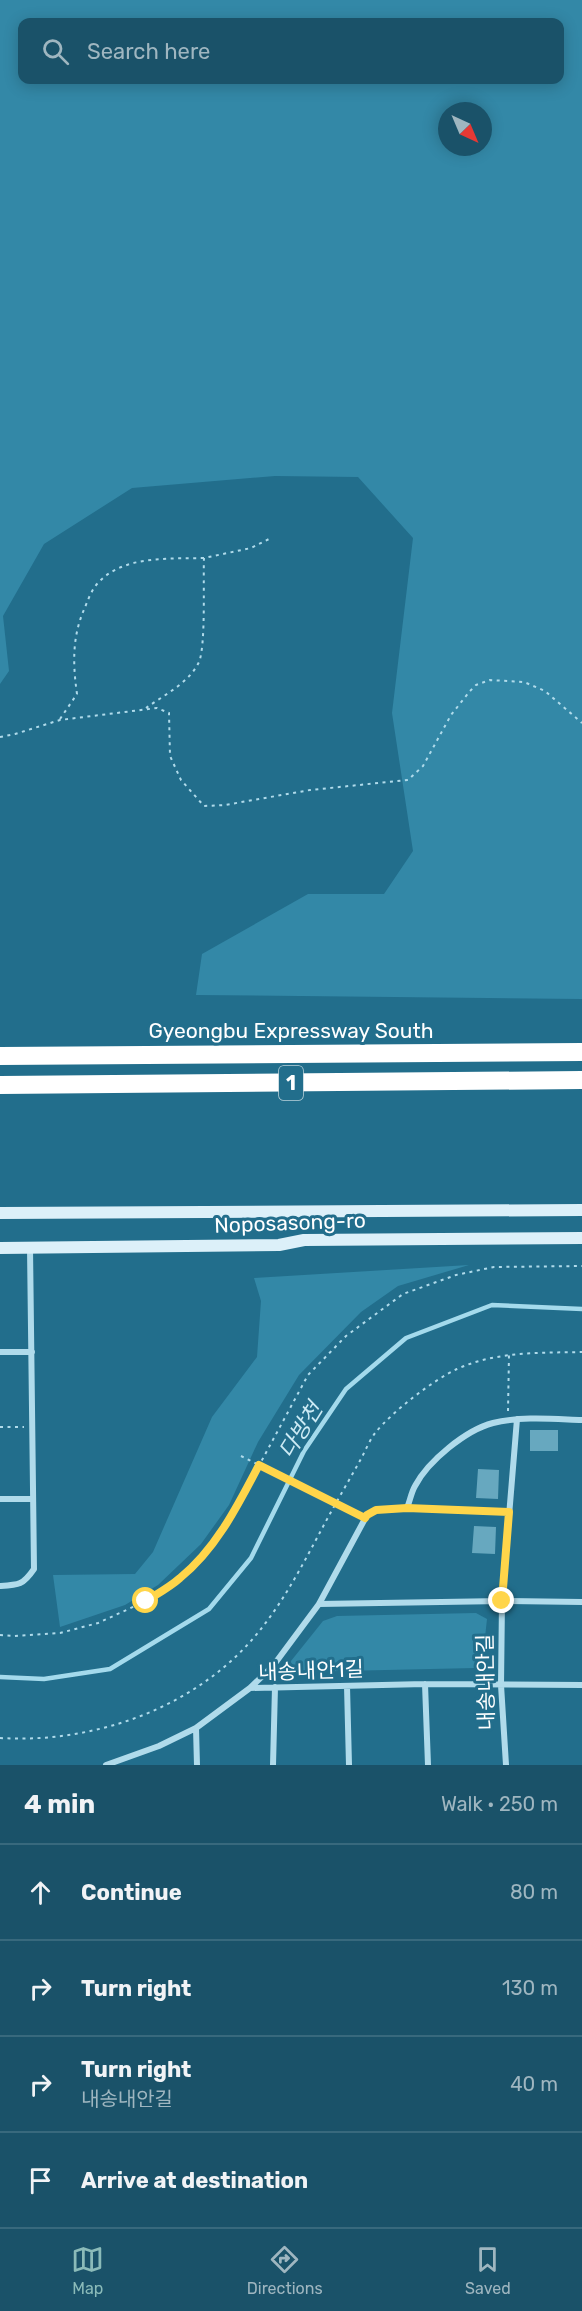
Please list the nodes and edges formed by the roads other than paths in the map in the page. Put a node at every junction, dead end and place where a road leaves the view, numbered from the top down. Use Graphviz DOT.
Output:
graph roads {
  1 [pos="582,1052"];
  2 [pos="0,1056"];
  3 [pos="582,1080"];
  4 [pos="0,1085"];
  5 [pos="582,1210"];
  6 [pos="0,1213"];
  7 [pos="582,1238"];
  8 [pos="0,1248"];
  9 [pos="30,1248"];
  10 [pos="0,1352"];
  11 [pos="32,1352"];
  12 [pos="517,1419"];
  13 [pos="582,1420"];
  14 [pos="0,1499"];
  15 [pos="33,1499"];
  16 [pos="407,1508"];
  17 [pos="509,1512"];
  18 [pos="0,1586"];
  19 [pos="502,1601"];
  20 [pos="582,1602"];
  21 [pos="320,1604"];
  22 [pos="425,1684"];
  23 [pos="501,1685"];
  24 [pos="582,1685"];
  25 [pos="347,1686"];
  26 [pos="275,1687"];
  27 [pos="250,1688"];
  28 [pos="196,1728"];
  29 [pos="106,1765"];
  30 [pos="197,1765"];
  31 [pos="273,1765"];
  32 [pos="349,1765"];
  33 [pos="428,1765"];
  34 [pos="506,1765"];
  1 -- 2 [label="highway, Gyeongbu Expressway South / 1"];
  3 -- 4 [label="highway, 1"];
  5 -- 6 [label="main road, Noposasong-ro"];
  7 -- 9 [label="main road, Noposasong-ro"];
  8 -- 9 [label="main road, Noposasong-ro"];
  9 -- 11 [label="street"];
  10 -- 11 [label="street"];
  11 -- 15 [label="street"];
  12 -- 13 [label="street"];
  12 -- 16 [label="street"];
  12 -- 17 [label="street, 내송내안길"];
  14 -- 15 [label="street"];
  15 -- 18 [label="street"];
  16 -- 17 [label="street"];
  16 -- 21 [label="street"];
  17 -- 19 [label="street, 내송내안길"];
  19 -- 20 [label="street"];
  19 -- 21 [label="street"];
  19 -- 23 [label="street, 내송내안길"];
  21 -- 27 [label="street"];
  22 -- 23 [label="street, 내송내안1길"];
  22 -- 25 [label="street, 내송내안1길"];
  22 -- 33 [label="street"];
  23 -- 24 [label="street, 내송내안1길"];
  23 -- 34 [label="street, 내송내안길"];
  25 -- 26 [label="street, 내송내안1길"];
  25 -- 32 [label="street"];
  26 -- 27 [label="street, 내송내안1길"];
  26 -- 31 [label="street"];
  27 -- 28 [label="street, 내송내안1길"];
  28 -- 29 [label="street, 내송내안1길"];
  28 -- 30 [label="street"];
}
